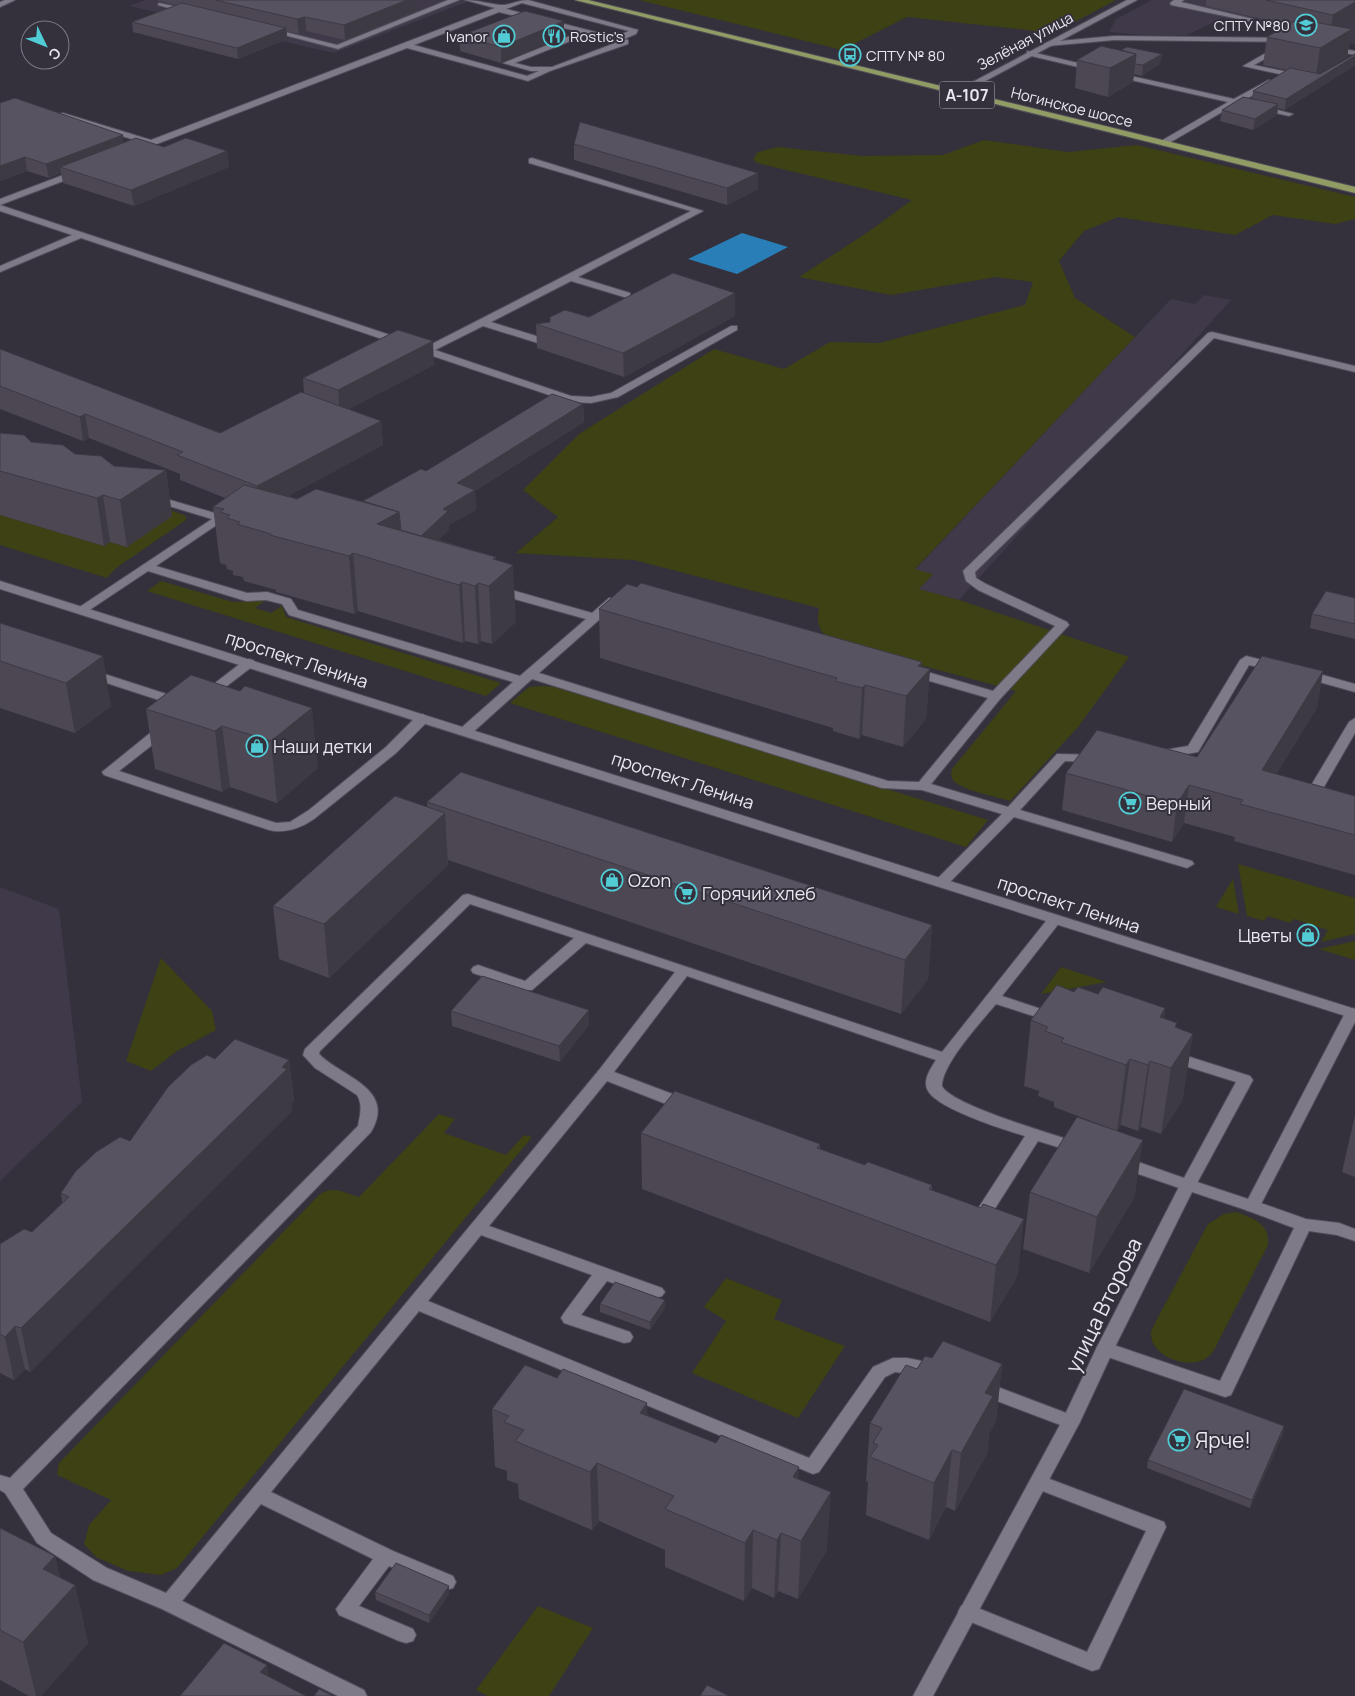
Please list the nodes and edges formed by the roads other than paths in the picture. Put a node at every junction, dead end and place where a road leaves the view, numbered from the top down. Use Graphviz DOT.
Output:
graph roads {
  1 [pos="11,0"];
  2 [pos="455,0"];
  3 [pos="470,0"];
  4 [pos="579,0"];
  5 [pos="1134,0"];
  6 [pos="1180,0"];
  7 [pos="522,1"];
  8 [pos="0,4"];
  9 [pos="162,5"];
  10 [pos="501,9"];
  11 [pos="199,14"];
  12 [pos="533,18"];
  13 [pos="1249,19"];
  14 [pos="516,25"];
  15 [pos="264,29"];
  16 [pos="587,32"];
  17 [pos="616,39"];
  18 [pos="1048,44"];
  19 [pos="1352,44"];
  20 [pos="406,45"];
  21 [pos="1324,47"];
  22 [pos="456,48"];
  23 [pos="1341,50"];
  24 [pos="1030,53"];
  25 [pos="1355,53"];
  26 [pos="439,54"];
  27 [pos="553,69"];
  28 [pos="1100,70"];
  29 [pos="1109,72"];
  30 [pos="1308,80"];
  31 [pos="1270,82"];
  32 [pos="956,93"];
  33 [pos="1235,102"];
  34 [pos="52,112"];
  35 [pos="1288,114"];
  36 [pos="153,143"];
  37 [pos="1164,143"];
  38 [pos="126,153"];
  39 [pos="532,161"];
  40 [pos="90,167"];
  41 [pos="1355,190"];
  42 [pos="0,202"];
  43 [pos="0,208"];
  44 [pos="81,235"];
  45 [pos="0,269"];
  46 [pos="570,277"];
  47 [pos="627,295"];
  48 [pos="482,322"];
  49 [pos="734,328"];
  50 [pos="545,342"];
  51 [pos="426,351"];
  52 [pos="1355,369"];
  53 [pos="138,493"];
  54 [pos="221,518"];
  55 [pos="236,520"];
  56 [pos="147,567"];
  57 [pos="0,584"];
  58 [pos="490,588"];
  59 [pos="622,594"];
  60 [pos="81,610"];
  61 [pos="593,617"];
  62 [pos="248,663"];
  63 [pos="73,668"];
  64 [pos="902,669"];
  65 [pos="526,678"];
  66 [pos="1355,688"];
  67 [pos="996,696"];
  68 [pos="198,702"];
  69 [pos="423,718"];
  70 [pos="1355,722"];
  71 [pos="466,731"];
  72 [pos="1146,757"];
  73 [pos="1108,758"];
  74 [pos="923,786"];
  75 [pos="1355,806"];
  76 [pos="1012,812"];
  77 [pos="1187,864"];
  78 [pos="941,883"];
  79 [pos="1055,919"];
  80 [pos="584,937"];
  81 [pos="478,970"];
  82 [pos="684,970"];
  83 [pos="992,998"];
  84 [pos="1354,1013"];
  85 [pos="1065,1021"];
  86 [pos="1155,1051"];
  87 [pos="945,1058"];
  88 [pos="604,1074"];
  89 [pos="696,1109"];
  90 [pos="1035,1134"];
  91 [pos="1089,1152"];
  92 [pos="1107,1158"];
  93 [pos="1188,1185"];
  94 [pos="1252,1206"];
  95 [pos="962,1210"];
  96 [pos="1304,1225"];
  97 [pos="478,1228"];
  98 [pos="1355,1235"];
  99 [pos="603,1273"];
  100 [pos="656,1292"];
  101 [pos="416,1303"];
  102 [pos="624,1337"];
  103 [pos="1105,1349"];
  104 [pos="950,1375"];
  105 [pos="969,1383"];
  106 [pos="1071,1422"];
  107 [pos="1039,1482"];
  108 [pos="6,1485"];
  109 [pos="259,1495"];
  110 [pos="386,1556"];
  111 [pos="446,1582"];
  112 [pos="169,1603"];
  113 [pos="968,1612"];
  114 [pos="406,1635"];
  115 [pos="357,1696"];
  116 [pos="923,1696"];
  1 -- 8 [label="main road"];
  2 -- 15 [label="main road"];
  3 -- 10 [label="main road"];
  4 -- 32 [label="highway, Ногинское шоссе / А-107"];
  5 -- 18 [label="main road, Зелёная улица"];
  6 -- 13 [label="main road"];
  7 -- 10 [label="main road"];
  7 -- 17 [label="main road"];
  9 -- 11 [label="main road"];
  10 -- 12 [label="main road"];
  10 -- 20 [label="main road"];
  12 -- 14 [label="main road"];
  12 -- 16 [label="main road"];
  16 -- 17 [label="main road"];
  16 -- 27 [label="main road"];
  17 -- 27 [label="main road"];
  18 -- 24 [label="main road, Зелёная улица"];
  18 -- 30 [label="main road"];
  19 -- 23 [label="main road"];
  20 -- 26 [label="main road"];
  20 -- 36 [label="main road"];
  21 -- 23 [label="main road"];
  22 -- 26 [label="main road"];
  23 -- 25 [label="main road"];
  24 -- 28 [label="main road"];
  24 -- 32 [label="main road, Зелёная улица"];
  26 -- 27 [label="main road"];
  29 -- 33 [label="main road"];
  31 -- 33 [label="main road"];
  32 -- 37 [label="highway, Ногинское шоссе / А-107"];
  33 -- 35 [label="main road"];
  33 -- 37 [label="main road"];
  34 -- 36 [label="main road"];
  36 -- 38 [label="main road"];
  37 -- 41 [label="highway, Ногинское шоссе / А-107"];
  39 -- 46 [label="main road"];
  40 -- 42 [label="main road"];
  43 -- 44 [label="main road"];
  44 -- 45 [label="main road"];
  44 -- 51 [label="main road"];
  46 -- 47 [label="main road"];
  46 -- 48 [label="main road"];
  48 -- 50 [label="main road"];
  48 -- 51 [label="main road"];
  49 -- 51 [label="main road"];
  52 -- 67 [label="lane"];
  53 -- 54 [label="lane"];
  54 -- 55 [label="lane"];
  54 -- 56 [label="lane"];
  56 -- 60 [label="lane"];
  56 -- 65 [label="main road"];
  57 -- 60 [label="main road, проспект Ленина"];
  58 -- 61 [label="lane"];
  59 -- 61 [label="main road"];
  60 -- 62 [label="main road, проспект Ленина"];
  61 -- 65 [label="main road"];
  62 -- 68 [label="main road"];
  62 -- 69 [label="main road, проспект Ленина"];
  63 -- 69 [label="main road"];
  64 -- 67 [label="main road"];
  65 -- 71 [label="main road"];
  65 -- 74 [label="lane"];
  66 -- 72 [label="main road"];
  67 -- 74 [label="main road"];
  69 -- 71 [label="main road, проспект Ленина"];
  70 -- 75 [label="main road"];
  71 -- 78 [label="main road, проспект Ленина"];
  73 -- 76 [label="main road"];
  74 -- 76 [label="main road"];
  76 -- 77 [label="main road"];
  76 -- 78 [label="main road"];
  78 -- 79 [label="main road, проспект Ленина"];
  79 -- 83 [label="main road"];
  79 -- 84 [label="main road, проспект Ленина"];
  80 -- 81 [label="main road"];
  80 -- 82 [label="main road"];
  80 -- 108 [label="main road"];
  82 -- 87 [label="main road"];
  82 -- 88 [label="main road"];
  83 -- 85 [label="main road"];
  83 -- 87 [label="main road"];
  84 -- 94 [label="main road"];
  86 -- 93 [label="main road, улица Второва"];
  87 -- 90 [label="main road"];
  88 -- 89 [label="main road"];
  88 -- 97 [label="main road"];
  90 -- 91 [label="main road"];
  90 -- 95 [label="main road"];
  92 -- 93 [label="main road"];
  93 -- 94 [label="main road"];
  93 -- 103 [label="main road, улица Второва"];
  94 -- 96 [label="main road"];
  96 -- 98 [label="main road"];
  96 -- 103 [label="main road"];
  97 -- 99 [label="main road"];
  97 -- 101 [label="main road"];
  99 -- 100 [label="main road"];
  99 -- 102 [label="main road"];
  101 -- 104 [label="main road"];
  101 -- 109 [label="main road"];
  103 -- 106 [label="main road, улица Второва"];
  105 -- 106 [label="main road"];
  106 -- 107 [label="main road, улица Второва"];
  107 -- 113 [label="main road, улица Второва"];
  107 -- 113 [label="main road"];
  108 -- 112 [label="main road"];
  109 -- 110 [label="main road"];
  109 -- 112 [label="main road"];
  110 -- 111 [label="main road"];
  110 -- 114 [label="main road"];
  112 -- 115 [label="main road"];
  113 -- 116 [label="main road, улица Второва"];
}
